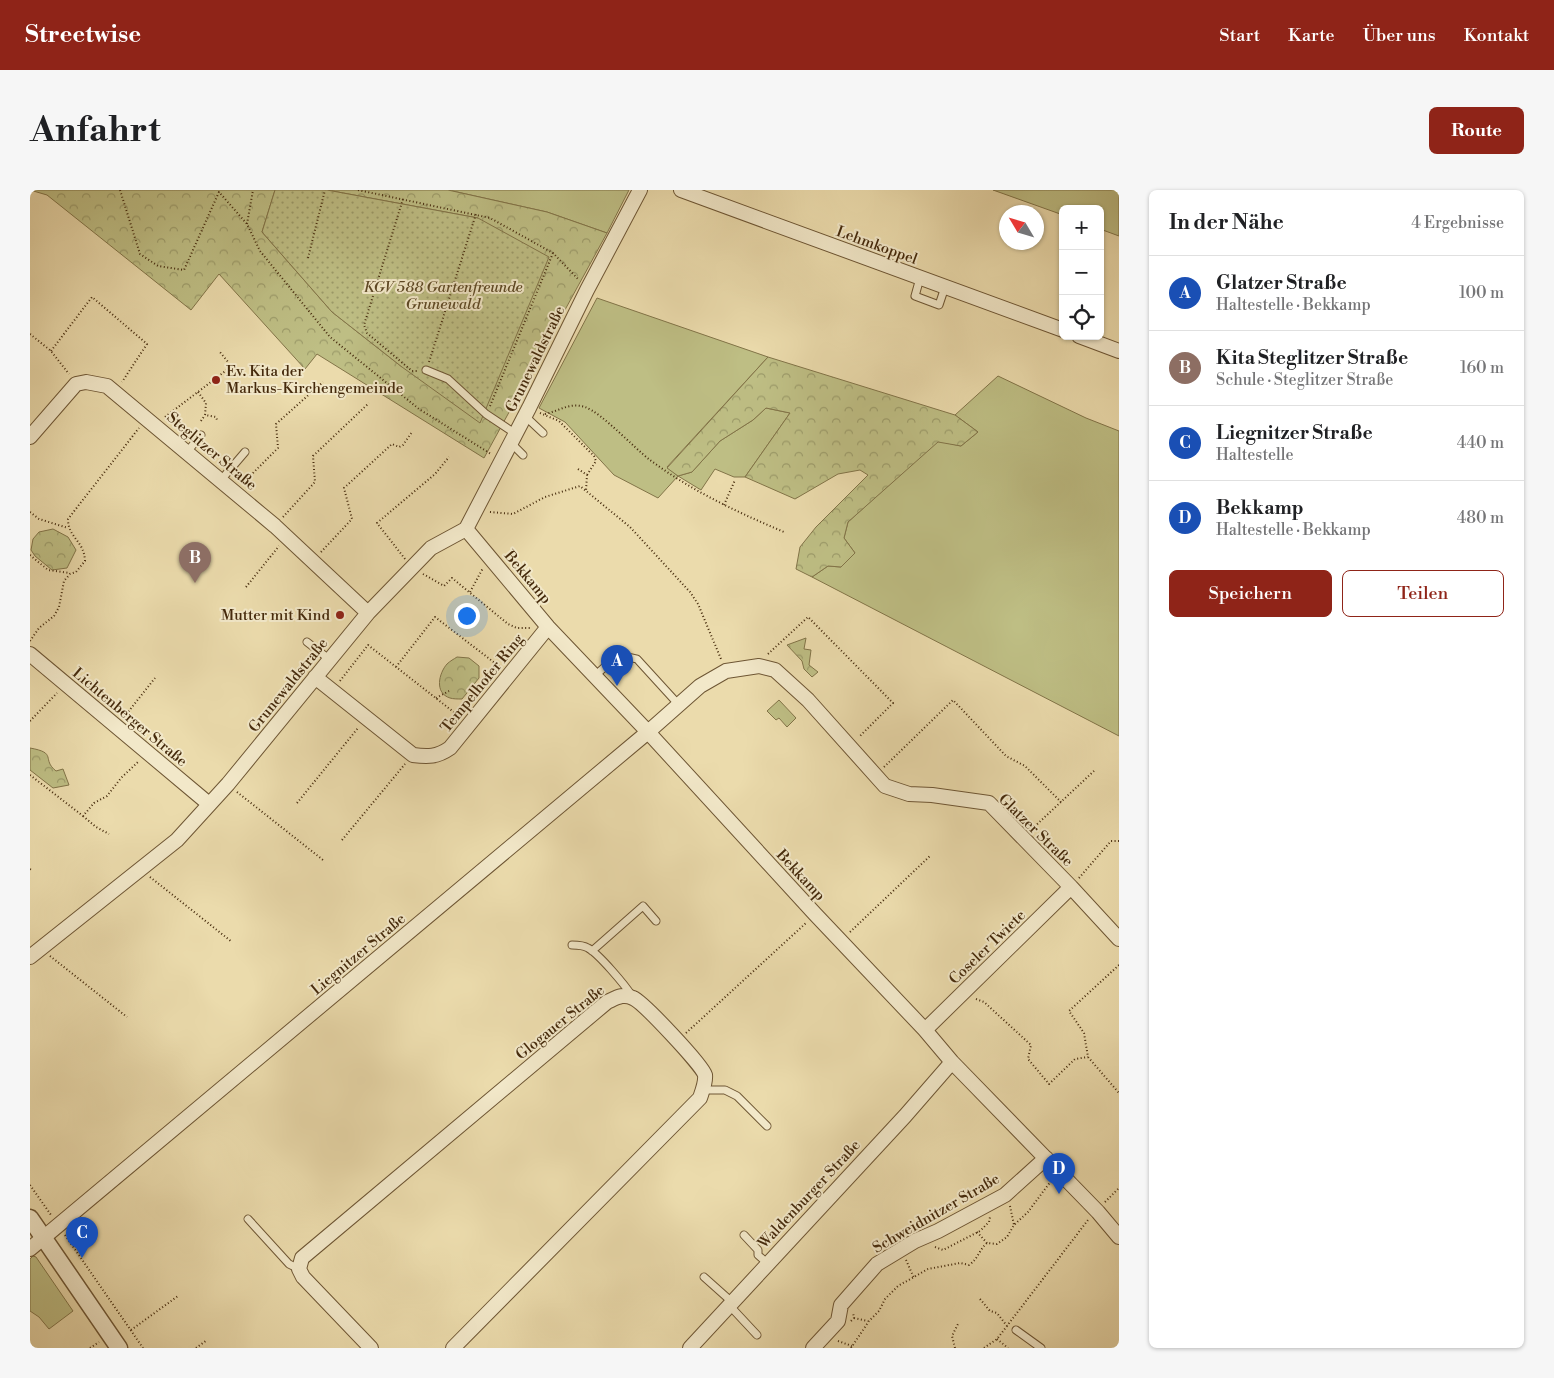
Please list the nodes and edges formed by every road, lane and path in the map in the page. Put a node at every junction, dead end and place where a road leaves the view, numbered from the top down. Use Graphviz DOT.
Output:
graph roads {
  1 [pos="120,190"];
  2 [pos="254,190"];
  3 [pos="325,190"];
  4 [pos="358,190"];
  5 [pos="640,190"];
  6 [pos="680,190"];
  7 [pos="403,198"];
  8 [pos="476,214"];
  9 [pos="248,224"];
  10 [pos="554,253"];
  11 [pos="308,258"];
  12 [pos="587,290"];
  13 [pos="1059,329"];
  14 [pos="30,334"];
  15 [pos="1090,340"];
  16 [pos="51,351"];
  17 [pos="219,351"];
  18 [pos="1119,351"];
  19 [pos="426,370"];
  20 [pos="323,382"];
  21 [pos="76,384"];
  22 [pos="115,392"];
  23 [pos="198,392"];
  24 [pos="369,403"];
  25 [pos="486,414"];
  26 [pos="204,415"];
  27 [pos="525,416"];
  28 [pos="217,420"];
  29 [pos="201,421"];
  30 [pos="151,422"];
  31 [pos="412,432"];
  32 [pos="543,434"];
  33 [pos="200,435"];
  34 [pos="30,437"];
  35 [pos="513,438"];
  36 [pos="187,452"];
  37 [pos="245,452"];
  38 [pos="523,455"];
  39 [pos="501,461"];
  40 [pos="578,469"];
  41 [pos="587,475"];
  42 [pos="221,480"];
  43 [pos="735,480"];
  44 [pos="586,491"];
  45 [pos="235,492"];
  46 [pos="724,505"];
  47 [pos="30,512"];
  48 [pos="475,512"];
  49 [pos="275,526"];
  50 [pos="68,528"];
  51 [pos="466,529"];
  52 [pos="784,532"];
  53 [pos="286,536"];
  54 [pos="30,555"];
  55 [pos="490,557"];
  56 [pos="312,561"];
  57 [pos="70,574"];
  58 [pos="246,587"];
  59 [pos="470,592"];
  60 [pos="368,612"];
  61 [pos="548,627"];
  62 [pos="30,641"];
  63 [pos="307,642"];
  64 [pos="30,654"];
  65 [pos="330,659"];
  66 [pos="759,666"];
  67 [pos="396,667"];
  68 [pos="726,671"];
  69 [pos="510,675"];
  70 [pos="595,676"];
  71 [pos="315,677"];
  72 [pos="155,678"];
  73 [pos="66,684"];
  74 [pos="333,691"];
  75 [pos="449,691"];
  76 [pos="435,698"];
  77 [pos="680,705"];
  78 [pos="366,718"];
  79 [pos="30,721"];
  80 [pos="470,725"];
  81 [pos="116,726"];
  82 [pos="648,732"];
  83 [pos="850,746"];
  84 [pos="146,752"];
  85 [pos="413,755"];
  86 [pos="1095,770"];
  87 [pos="30,775"];
  88 [pos="876,775"];
  89 [pos="228,784"];
  90 [pos="1060,802"];
  91 [pos="297,803"];
  92 [pos="209,804"];
  93 [pos="83,816"];
  94 [pos="109,834"];
  95 [pos="1023,838"];
  96 [pos="342,840"];
  97 [pos="1119,841"];
  98 [pos="931,855"];
  99 [pos="323,860"];
  100 [pos="139,869"];
  101 [pos="1072,887"];
  102 [pos="815,914"];
  103 [pos="656,921"];
  104 [pos="1119,940"];
  105 [pos="840,941"];
  106 [pos="232,942"];
  107 [pos="572,945"];
  108 [pos="592,951"];
  109 [pos="35,953"];
  110 [pos="1119,965"];
  111 [pos="962,994"];
  112 [pos="633,998"];
  113 [pos="127,1017"];
  114 [pos="925,1030"];
  115 [pos="677,1041"];
  116 [pos="1088,1057"];
  117 [pos="952,1062"];
  118 [pos="703,1090"];
  119 [pos="1119,1093"];
  120 [pos="767,1126"];
  121 [pos="1046,1158"];
  122 [pos="1054,1176"];
  123 [pos="1044,1177"];
  124 [pos="30,1185"];
  125 [pos="1119,1188"];
  126 [pos="1009,1202"];
  127 [pos="1097,1211"];
  128 [pos="990,1213"];
  129 [pos="30,1218"];
  130 [pos="248,1219"];
  131 [pos="58,1225"];
  132 [pos="1014,1225"];
  133 [pos="977,1232"];
  134 [pos="744,1235"];
  135 [pos="1119,1237"];
  136 [pos="43,1238"];
  137 [pos="987,1243"];
  138 [pos="928,1245"];
  139 [pos="30,1249"];
  140 [pos="904,1255"];
  141 [pos="767,1263"];
  142 [pos="298,1269"];
  143 [pos="704,1277"];
  144 [pos="914,1278"];
  145 [pos="178,1296"];
  146 [pos="980,1299"];
  147 [pos="731,1303"];
  148 [pos="853,1311"];
  149 [pos="854,1318"];
  150 [pos="869,1321"];
  151 [pos="959,1322"];
  152 [pos="848,1324"];
  153 [pos="1007,1326"];
  154 [pos="131,1330"];
  155 [pos="1016,1330"];
  156 [pos="756,1335"];
  157 [pos="839,1336"];
  158 [pos="997,1339"];
  159 [pos="208,1340"];
  160 [pos="852,1347"];
  161 [pos="120,1348"];
  162 [pos="143,1348"];
  163 [pos="196,1348"];
  164 [pos="371,1348"];
  165 [pos="453,1348"];
  166 [pos="690,1348"];
  167 [pos="813,1348"];
  168 [pos="955,1348"];
  169 [pos="984,1348"];
  170 [pos="1008,1348"];
  171 [pos="1041,1348"];
  1 -- 9 [label="path"];
  2 -- 9 [label="path"];
  3 -- 11 [label="path"];
  4 -- 7 [label="path"];
  5 -- 12 [label="street, Grunewaldstraße"];
  6 -- 13 [label="street, Lehmkoppel"];
  7 -- 8 [label="path"];
  7 -- 19 [label="path"];
  8 -- 10 [label="path"];
  8 -- 19 [label="path"];
  9 -- 39 [label="path"];
  10 -- 12 [label="path"];
  10 -- 25 [label="path"];
  12 -- 27 [label="street, Grunewaldstraße"];
  14 -- 16 [label="path"];
  15 -- 18 [label="street"];
  16 -- 21 [label="path"];
  16 -- 22 [label="path"];
  17 -- 23 [label="path"];
  19 -- 25 [label="lane"];
  20 -- 45 [label="path"];
  21 -- 22 [label="street, Steglitzer Straße"];
  21 -- 34 [label="street"];
  22 -- 30 [label="street, Steglitzer Straße"];
  23 -- 26 [label="path"];
  23 -- 30 [label="path"];
  24 -- 49 [label="path"];
  25 -- 35 [label="lane"];
  26 -- 28 [label="path"];
  26 -- 29 [label="path"];
  27 -- 32 [label="lane"];
  27 -- 35 [label="street, Grunewaldstraße"];
  30 -- 36 [label="street, Steglitzer Straße"];
  30 -- 50 [label="path"];
  31 -- 56 [label="path"];
  33 -- 36 [label="lane"];
  35 -- 38 [label="lane"];
  35 -- 39 [label="street, Grunewaldstraße"];
  36 -- 42 [label="street, Steglitzer Straße"];
  37 -- 42 [label="lane"];
  39 -- 48 [label="street, Grunewaldstraße"];
  40 -- 41 [label="path"];
  41 -- 44 [label="path"];
  41 -- 46 [label="path"];
  42 -- 45 [label="street, Steglitzer Straße"];
  43 -- 46 [label="path"];
  44 -- 48 [label="path"];
  44 -- 68 [label="path"];
  45 -- 49 [label="street, Steglitzer Straße"];
  46 -- 52 [label="path"];
  47 -- 50 [label="path"];
  48 -- 51 [label="street, Grunewaldstraße"];
  49 -- 53 [label="street, Steglitzer Straße"];
  50 -- 57 [label="path"];
  51 -- 55 [label="street, Bekkamp"];
  51 -- 60 [label="street, Grunewaldstraße"];
  53 -- 56 [label="street, Steglitzer Straße"];
  53 -- 58 [label="path"];
  54 -- 57 [label="path"];
  55 -- 59 [label="path"];
  55 -- 61 [label="street, Bekkamp"];
  56 -- 60 [label="street, Steglitzer Straße"];
  57 -- 62 [label="path"];
  60 -- 65 [label="street, Grunewaldstraße"];
  61 -- 69 [label="street, Tempelhofer Ring"];
  61 -- 70 [label="street, Bekkamp"];
  63 -- 65 [label="lane"];
  64 -- 73 [label="street, Lichtenberger Straße"];
  65 -- 71 [label="street, Grunewaldstraße"];
  66 -- 68 [label="street"];
  66 -- 83 [label="street, Glatzer Straße"];
  66 -- 83 [label="path"];
  67 -- 69 [label="path"];
  67 -- 74 [label="path"];
  67 -- 76 [label="path"];
  68 -- 77 [label="street"];
  69 -- 80 [label="street, Tempelhofer Ring"];
  70 -- 77 [label="lane"];
  70 -- 82 [label="street, Bekkamp"];
  71 -- 74 [label="street"];
  71 -- 89 [label="street, Grunewaldstraße"];
  72 -- 81 [label="path"];
  73 -- 79 [label="path"];
  73 -- 81 [label="street, Lichtenberger Straße"];
  74 -- 78 [label="street"];
  75 -- 76 [label="path"];
  76 -- 80 [label="path"];
  77 -- 82 [label="street"];
  78 -- 85 [label="street"];
  78 -- 91 [label="path"];
  80 -- 85 [label="street, Tempelhofer Ring"];
  81 -- 84 [label="street, Lichtenberger Straße"];
  82 -- 102 [label="street, Bekkamp"];
  82 -- 131 [label="street, Liegnitzer Straße"];
  83 -- 88 [label="street, Glatzer Straße"];
  84 -- 92 [label="street, Lichtenberger Straße"];
  84 -- 93 [label="path"];
  85 -- 96 [label="path"];
  86 -- 90 [label="path"];
  87 -- 93 [label="path"];
  88 -- 90 [label="path"];
  88 -- 95 [label="street, Glatzer Straße"];
  89 -- 92 [label="street, Grunewaldstraße"];
  89 -- 99 [label="path"];
  90 -- 95 [label="path"];
  92 -- 100 [label="street, Grunewaldstraße"];
  93 -- 94 [label="path"];
  95 -- 101 [label="street, Glatzer Straße"];
  97 -- 101 [label="path"];
  98 -- 105 [label="path"];
  100 -- 106 [label="path"];
  100 -- 109 [label="street, Grunewaldstraße"];
  101 -- 104 [label="street, Glatzer Straße"];
  101 -- 111 [label="street, Coseler Twiete"];
  102 -- 105 [label="street, Bekkamp"];
  102 -- 115 [label="path"];
  103 -- 108 [label="lane"];
  105 -- 114 [label="street, Bekkamp"];
  107 -- 108 [label="lane"];
  108 -- 112 [label="lane"];
  109 -- 113 [label="path"];
  110 -- 116 [label="path"];
  111 -- 114 [label="street, Coseler Twiete"];
  111 -- 116 [label="path"];
  112 -- 115 [label="street"];
  112 -- 142 [label="street, Glogauer Straße"];
  114 -- 117 [label="street, Bekkamp"];
  115 -- 118 [label="street"];
  116 -- 119 [label="path"];
  117 -- 121 [label="street, Bekkamp"];
  117 -- 141 [label="street, Waldenburger Straße"];
  118 -- 120 [label="lane"];
  118 -- 165 [label="street"];
  121 -- 122 [label="street, Bekkamp"];
  121 -- 167 [label="street, Schweidnitzer Straße"];
  122 -- 123 [label="path"];
  122 -- 127 [label="street, Bekkamp"];
  122 -- 132 [label="path"];
  124 -- 131 [label="path"];
  125 -- 127 [label="path"];
  126 -- 132 [label="path"];
  127 -- 135 [label="street, Bekkamp"];
  127 -- 153 [label="path"];
  128 -- 133 [label="path"];
  129 -- 136 [label="street"];
  130 -- 142 [label="lane"];
  131 -- 136 [label="street, Liegnitzer Straße"];
  131 -- 154 [label="path"];
  132 -- 137 [label="path"];
  133 -- 137 [label="path"];
  133 -- 138 [label="path"];
  134 -- 141 [label="lane"];
  136 -- 139 [label="street, Liegnitzer Straße"];
  136 -- 161 [label="street"];
  137 -- 144 [label="path"];
  140 -- 144 [label="path"];
  141 -- 147 [label="street, Waldenburger Straße"];
  142 -- 164 [label="street"];
  143 -- 147 [label="lane"];
  144 -- 150 [label="path"];
  145 -- 154 [label="path"];
  146 -- 153 [label="path"];
  147 -- 156 [label="lane"];
  147 -- 166 [label="street, Waldenburger Straße"];
  148 -- 149 [label="path"];
  149 -- 150 [label="path"];
  149 -- 152 [label="path"];
  150 -- 160 [label="path"];
  151 -- 168 [label="path"];
  153 -- 158 [label="path"];
  154 -- 162 [label="path"];
  155 -- 171 [label="lane"];
  157 -- 160 [label="path"];
  158 -- 169 [label="path"];
  158 -- 170 [label="path"];
  159 -- 163 [label="path"];
}
